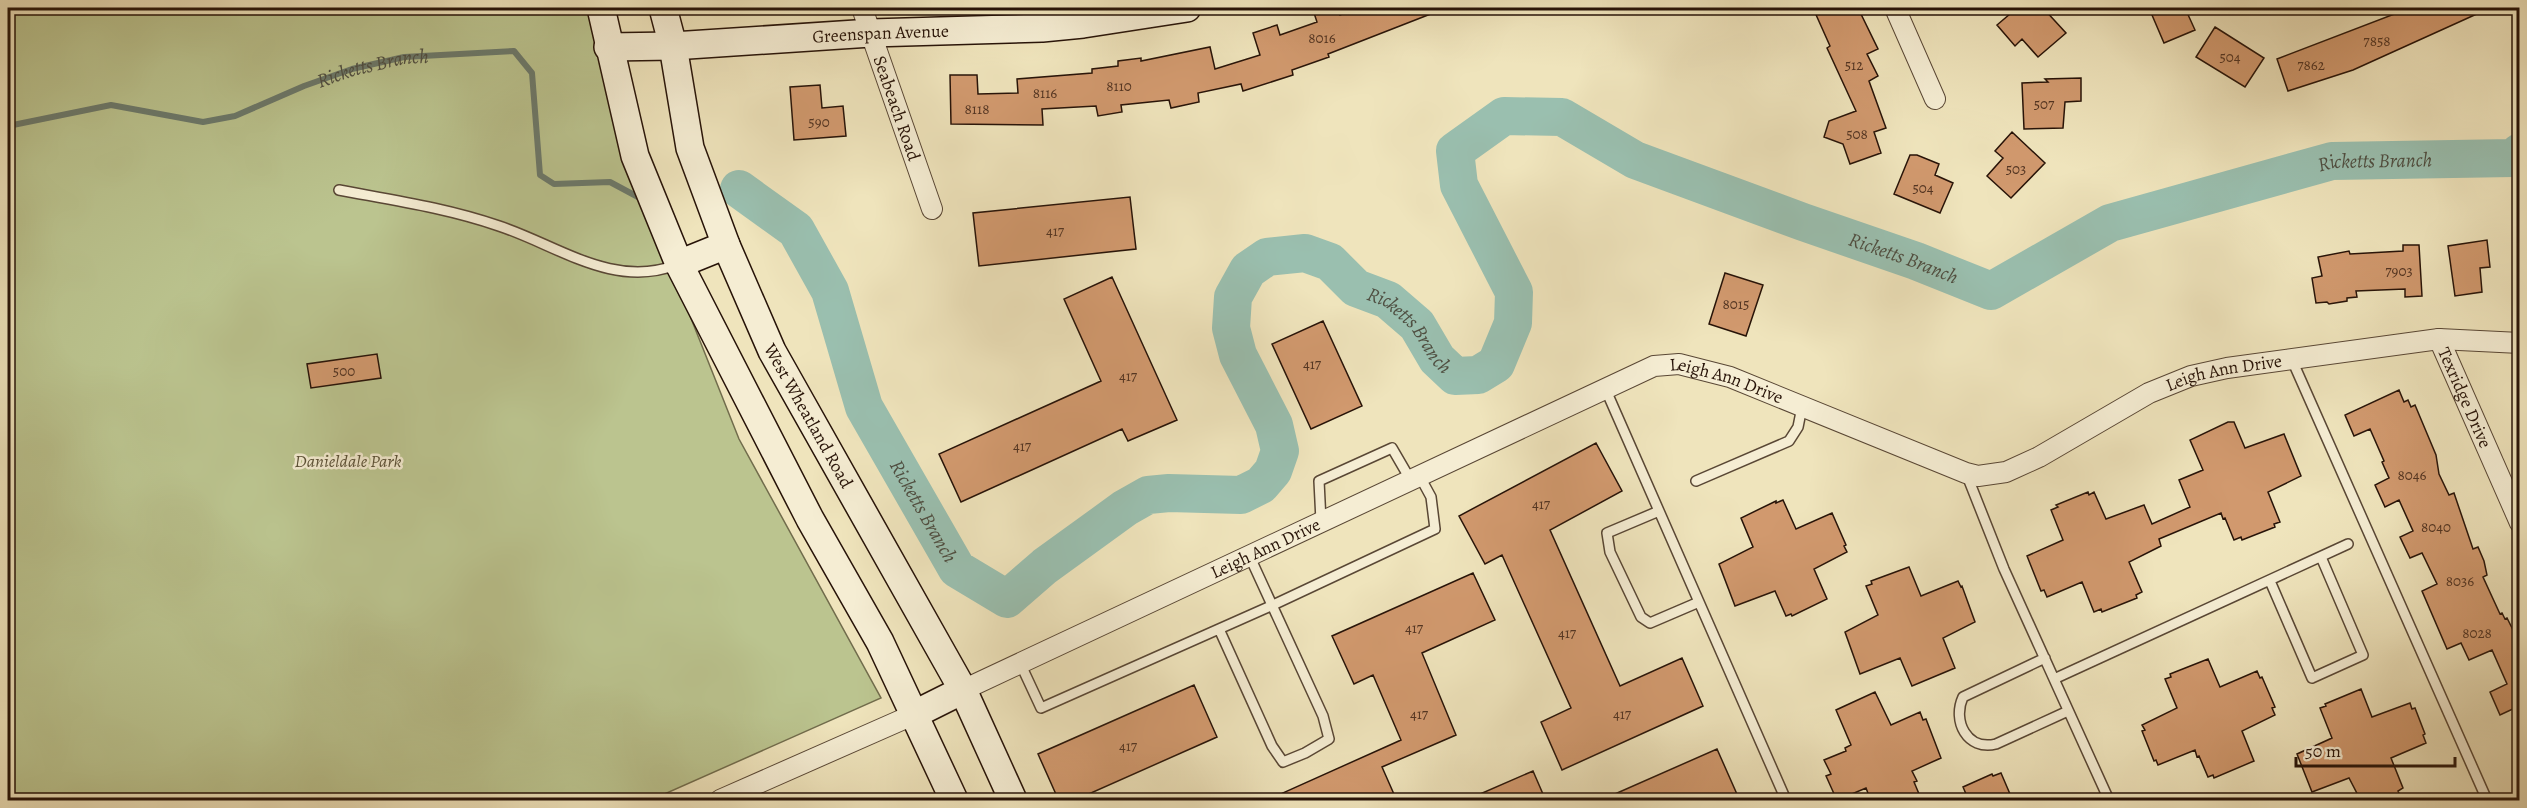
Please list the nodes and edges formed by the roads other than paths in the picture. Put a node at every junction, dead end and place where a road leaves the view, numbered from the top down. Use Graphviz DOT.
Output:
graph roads {
  1 [pos="601,8"];
  2 [pos="663,8"];
  3 [pos="862,8"];
  4 [pos="1187,8"];
  5 [pos="1895,8"];
  6 [pos="871,33"];
  7 [pos="673,46"];
  8 [pos="608,47"];
  9 [pos="1935,99"];
  10 [pos="339,190"];
  11 [pos="932,209"];
  12 [pos="726,245"];
  13 [pos="679,264"];
  14 [pos="2439,339"];
  15 [pos="2520,343"];
  16 [pos="2292,360"];
  17 [pos="1604,387"];
  18 [pos="1802,407"];
  19 [pos="1966,473"];
  20 [pos="1415,477"];
  21 [pos="1696,482"];
  22 [pos="1659,511"];
  23 [pos="1321,521"];
  24 [pos="2520,523"];
  25 [pos="2348,544"];
  26 [pos="1250,555"];
  27 [pos="2321,557"];
  28 [pos="2270,581"];
  29 [pos="1699,602"];
  30 [pos="1273,606"];
  31 [pos="1219,629"];
  32 [pos="2045,658"];
  33 [pos="1020,663"];
  34 [pos="2054,679"];
  35 [pos="963,690"];
  36 [pos="2068,711"];
  37 [pos="915,714"];
  38 [pos="720,801"];
  39 [pos="954,801"];
  40 [pos="1013,801"];
  41 [pos="1786,801"];
  42 [pos="2109,801"];
  43 [pos="2487,801"];
  1 -- 8 [label="main road"];
  2 -- 7 [label="main road, West Wheatland Road"];
  3 -- 6 [label="street, Seabeach Road"];
  4 -- 6 [label="main road, Greenspan Avenue"];
  5 -- 9 [label="street"];
  6 -- 7 [label="main road, Greenspan Avenue"];
  6 -- 11 [label="street, Seabeach Road"];
  7 -- 8 [label="main road, Greenspan Avenue"];
  7 -- 12 [label="main road, West Wheatland Road"];
  8 -- 13 [label="main road"];
  10 -- 13 [label="lane"];
  12 -- 13 [label="main road"];
  12 -- 35 [label="main road, West Wheatland Road"];
  13 -- 37 [label="main road"];
  14 -- 15 [label="street, Leigh Ann Drive"];
  14 -- 16 [label="street, Leigh Ann Drive"];
  14 -- 24 [label="street, Texridge Drive"];
  16 -- 19 [label="street, Leigh Ann Drive"];
  16 -- 43 [label="lane"];
  17 -- 18 [label="street, Leigh Ann Drive"];
  17 -- 20 [label="street, Leigh Ann Drive"];
  17 -- 22 [label="lane"];
  18 -- 19 [label="street, Leigh Ann Drive"];
  18 -- 21 [label="lane"];
  19 -- 32 [label="lane"];
  20 -- 23 [label="street, Leigh Ann Drive"];
  20 -- 23 [label="lane"];
  20 -- 30 [label="lane"];
  22 -- 29 [label="lane"];
  22 -- 29 [label="lane"];
  23 -- 26 [label="street, Leigh Ann Drive"];
  25 -- 27 [label="lane"];
  26 -- 30 [label="lane"];
  26 -- 33 [label="street, Leigh Ann Drive"];
  27 -- 28 [label="lane"];
  27 -- 28 [label="lane"];
  28 -- 34 [label="lane"];
  29 -- 41 [label="lane"];
  30 -- 31 [label="lane"];
  30 -- 31 [label="lane"];
  31 -- 33 [label="lane"];
  32 -- 34 [label="lane"];
  32 -- 36 [label="lane"];
  33 -- 35 [label="street, Leigh Ann Drive"];
  34 -- 36 [label="lane"];
  35 -- 37 [label="main road"];
  35 -- 40 [label="main road, West Wheatland Road"];
  36 -- 42 [label="lane"];
  37 -- 38 [label="street"];
  37 -- 39 [label="main road"];
}
